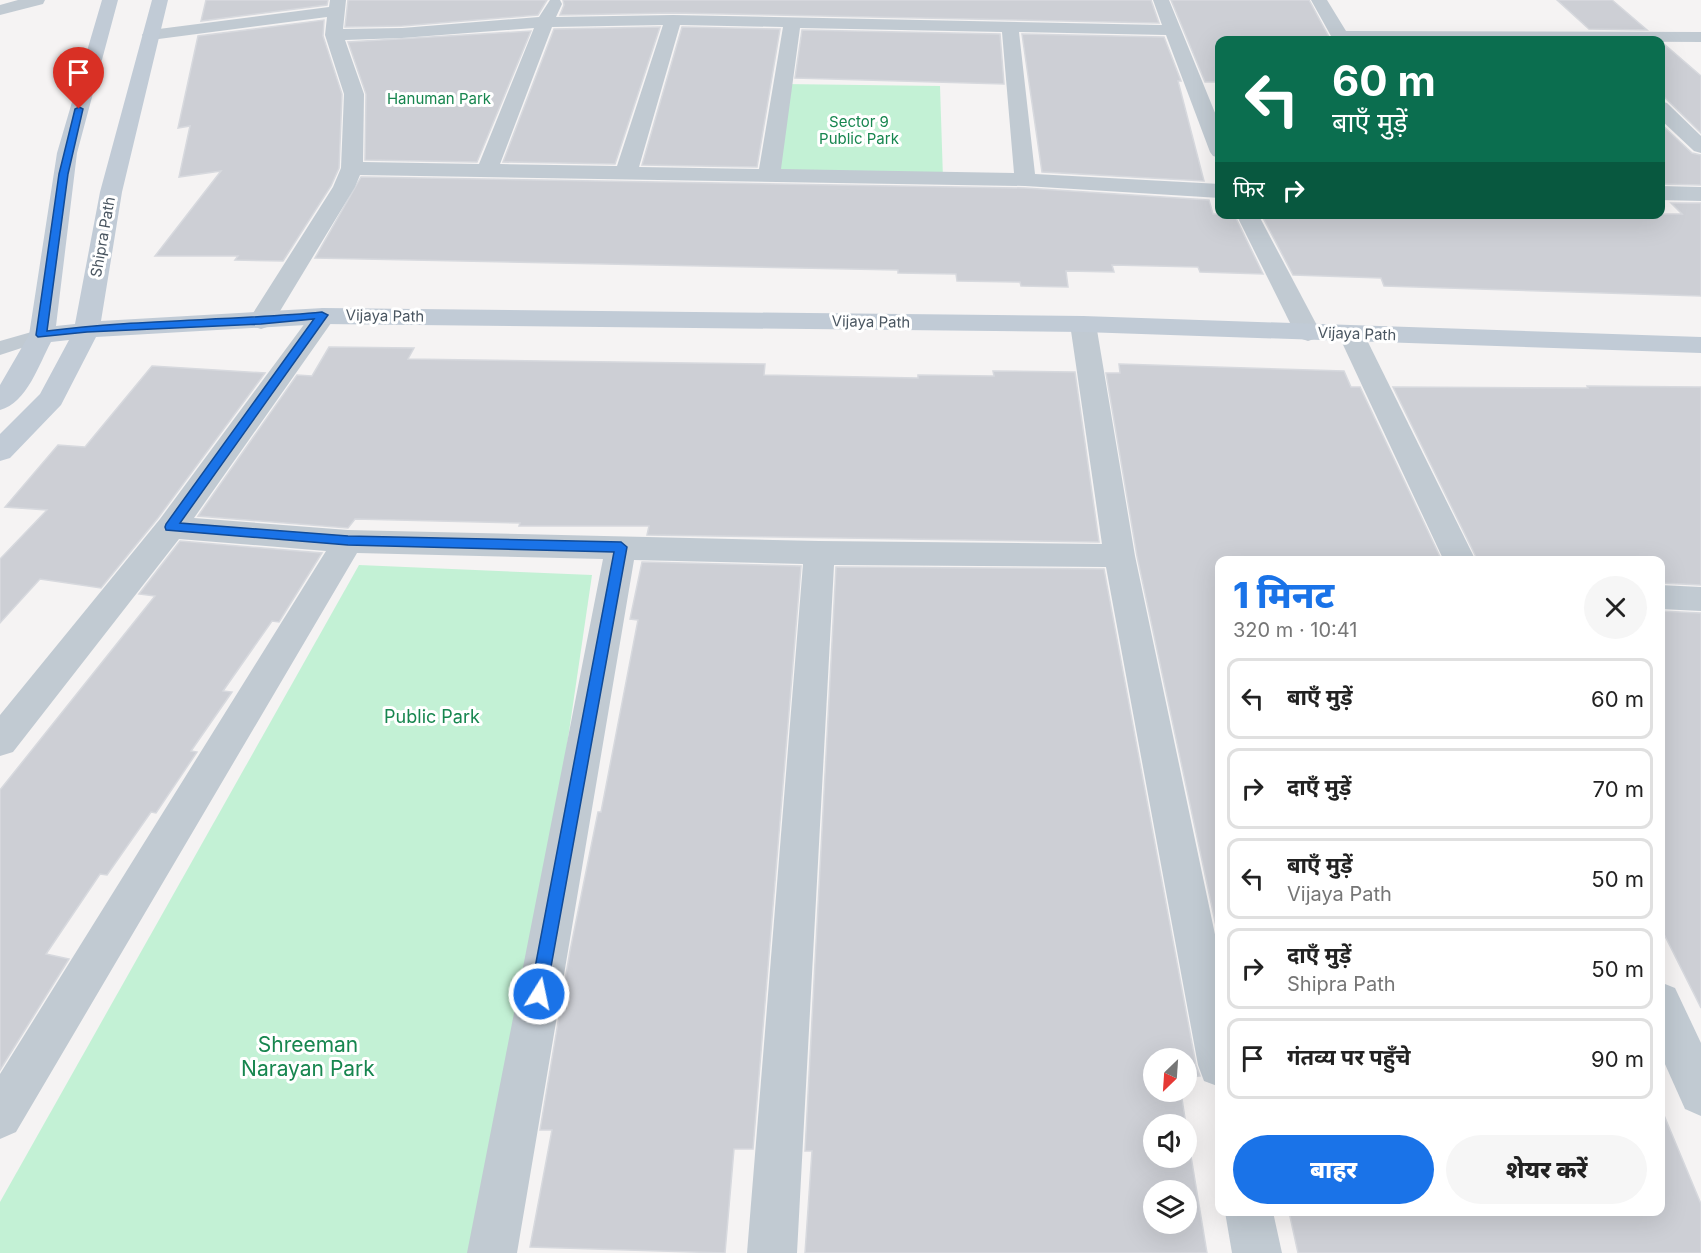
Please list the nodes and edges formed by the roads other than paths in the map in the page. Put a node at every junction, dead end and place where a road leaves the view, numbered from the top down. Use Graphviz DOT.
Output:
graph roads {
  1 [pos="37,0"];
  2 [pos="110,0"];
  3 [pos="160,0"];
  4 [pos="556,0"];
  5 [pos="1161,0"];
  6 [pos="1319,0"];
  7 [pos="338,6"];
  8 [pos="0,10"];
  9 [pos="673,20"];
  10 [pos="545,22"];
  11 [pos="792,24"];
  12 [pos="1010,28"];
  13 [pos="1171,30"];
  14 [pos="151,35"];
  15 [pos="334,35"];
  16 [pos="1340,36"];
  17 [pos="1665,37"];
  18 [pos="1701,37"];
  19 [pos="1665,112"];
  20 [pos="1215,140"];
  21 [pos="1701,147"];
  22 [pos="352,168"];
  23 [pos="487,171"];
  24 [pos="626,173"];
  25 [pos="769,176"];
  26 [pos="1025,180"];
  27 [pos="1215,191"];
  28 [pos="1665,193"];
  29 [pos="1701,194"];
  30 [pos="1250,219"];
  31 [pos="322,315"];
  32 [pos="261,321"];
  33 [pos="1083,324"];
  34 [pos="87,329"];
  35 [pos="1308,333"];
  36 [pos="1351,334"];
  37 [pos="42,335"];
  38 [pos="1701,345"];
  39 [pos="0,348"];
  40 [pos="0,401"];
  41 [pos="0,451"];
  42 [pos="171,527"];
  43 [pos="348,541"];
  44 [pos="621,547"];
  45 [pos="819,553"];
  46 [pos="1119,556"];
  47 [pos="1458,556"];
  48 [pos="1665,597"];
  49 [pos="1701,599"];
  50 [pos="0,741"];
  51 [pos="1665,1014"];
  52 [pos="1215,1040"];
  53 [pos="1701,1093"];
  54 [pos="0,1116"];
  55 [pos="1250,1216"];
  56 [pos="492,1253"];
  57 [pos="772,1253"];
  58 [pos="1257,1253"];
  1 -- 8 [label="street"];
  2 -- 37 [label="street"];
  3 -- 14 [label="street, Shipra Path"];
  4 -- 10 [label="street"];
  5 -- 13 [label="street"];
  6 -- 16 [label="street"];
  7 -- 14 [label="street"];
  7 -- 15 [label="street"];
  9 -- 10 [label="street"];
  9 -- 11 [label="street"];
  9 -- 24 [label="street"];
  10 -- 15 [label="street"];
  10 -- 23 [label="street"];
  11 -- 12 [label="street"];
  11 -- 25 [label="street"];
  12 -- 13 [label="street"];
  12 -- 26 [label="street"];
  13 -- 20 [label="street"];
  14 -- 34 [label="street, Shipra Path"];
  15 -- 22 [label="street"];
  17 -- 18 [label="street"];
  19 -- 21 [label="street"];
  22 -- 23 [label="street"];
  22 -- 32 [label="street"];
  23 -- 24 [label="street"];
  24 -- 25 [label="street"];
  25 -- 26 [label="street"];
  26 -- 27 [label="street"];
  28 -- 29 [label="street"];
  30 -- 35 [label="street"];
  31 -- 32 [label="street, Vijaya Path"];
  31 -- 33 [label="street, Vijaya Path"];
  31 -- 42 [label="street"];
  32 -- 34 [label="street, Vijaya Path"];
  33 -- 35 [label="street, Vijaya Path"];
  33 -- 46 [label="street"];
  34 -- 37 [label="street, Vijaya Path"];
  34 -- 41 [label="street, Shipra Path"];
  35 -- 36 [label="street, Vijaya Path"];
  36 -- 38 [label="street, Vijaya Path"];
  36 -- 47 [label="street"];
  37 -- 39 [label="lane"];
  37 -- 40 [label="street"];
  42 -- 43 [label="street"];
  42 -- 50 [label="street"];
  43 -- 44 [label="street"];
  43 -- 54 [label="street"];
  44 -- 45 [label="street"];
  44 -- 56 [label="street"];
  45 -- 46 [label="street"];
  45 -- 57 [label="street"];
  46 -- 52 [label="street"];
  48 -- 49 [label="street"];
  51 -- 53 [label="street"];
  55 -- 58 [label="street"];
}
